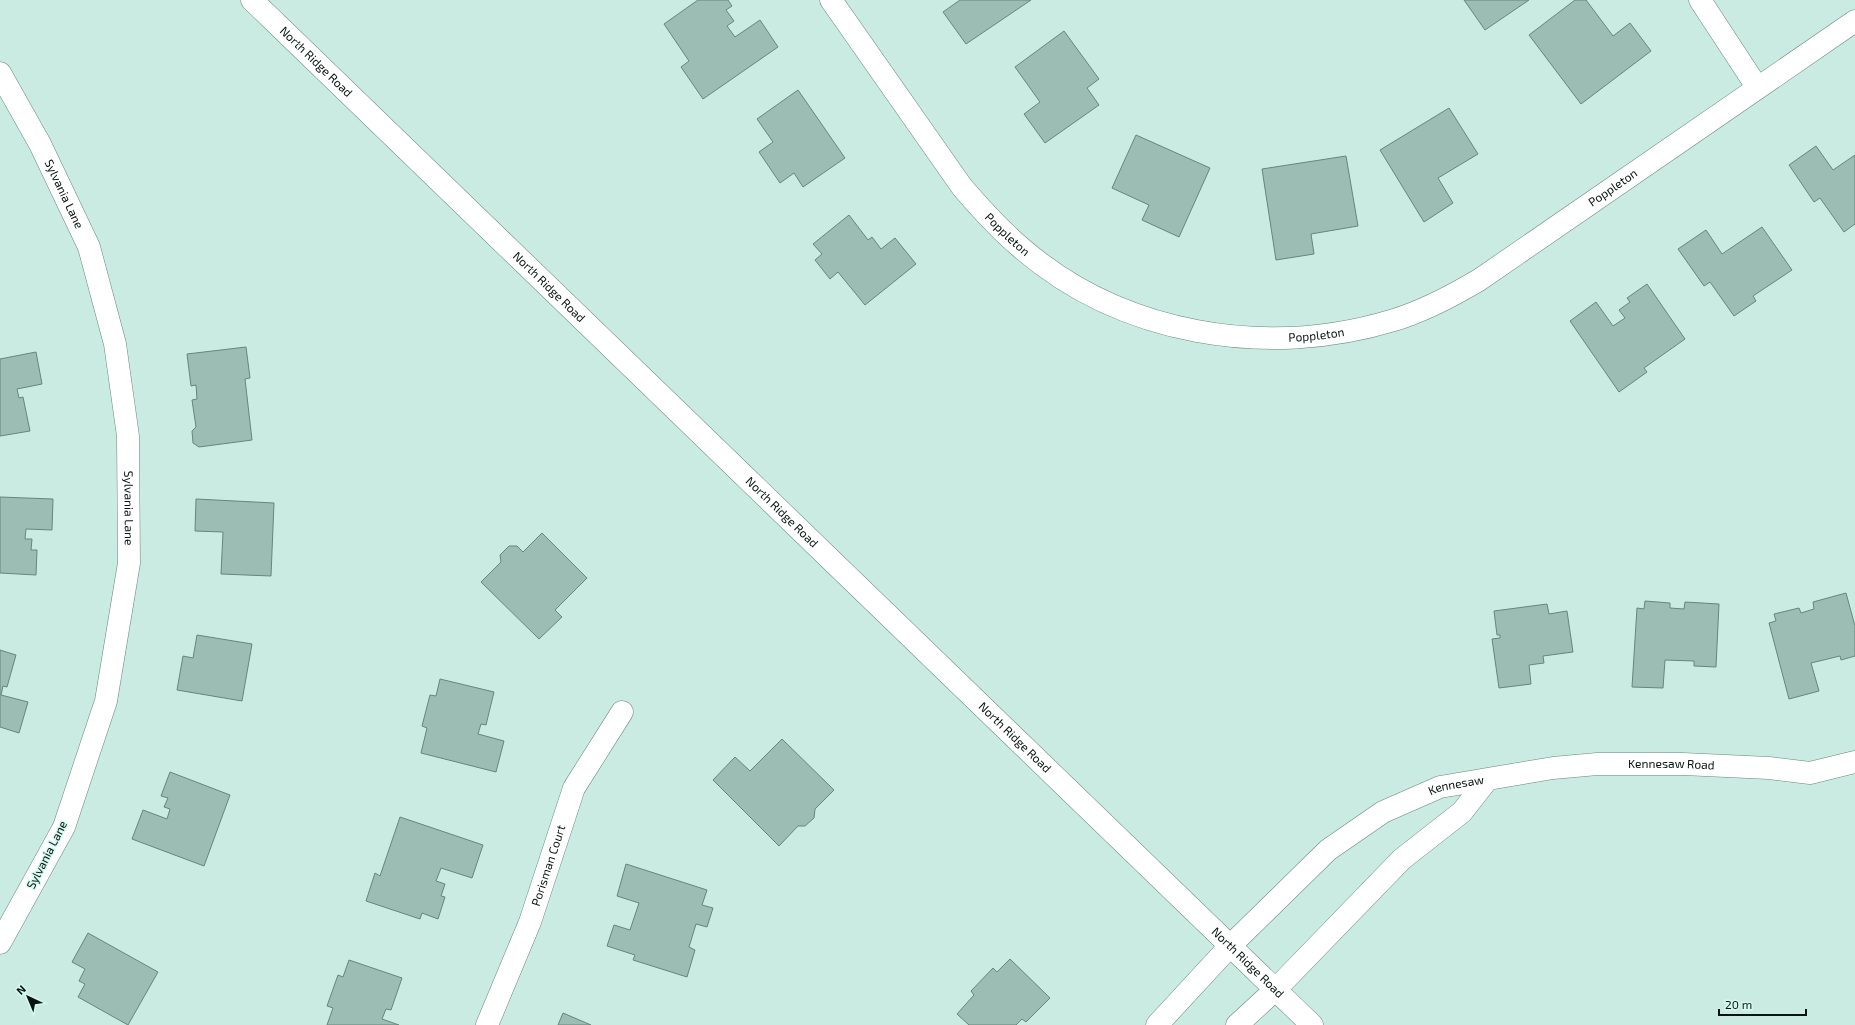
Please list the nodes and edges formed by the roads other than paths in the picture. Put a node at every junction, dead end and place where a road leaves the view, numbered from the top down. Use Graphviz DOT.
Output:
graph roads {
  1 [pos="252,0"];
  2 [pos="831,0"];
  3 [pos="1700,0"];
  4 [pos="1855,21"];
  5 [pos="0,73"];
  6 [pos="1758,87"];
  7 [pos="622,712"];
  8 [pos="1855,762"];
  9 [pos="1487,780"];
  10 [pos="0,944"];
  11 [pos="1230,946"];
  12 [pos="1275,990"];
  13 [pos="486,1025"];
  14 [pos="1157,1025"];
  15 [pos="1237,1025"];
  16 [pos="1312,1025"];
  1 -- 11 [label="street, North Ridge Road"];
  2 -- 6 [label="street, Poppleton"];
  3 -- 6 [label="street"];
  4 -- 6 [label="street, Poppleton"];
  5 -- 10 [label="street, Sylvania Lane"];
  7 -- 13 [label="street, Porisman Court"];
  8 -- 9 [label="street, Kennesaw Road"];
  9 -- 11 [label="street, Kennesaw"];
  9 -- 12 [label="street, Kennesaw"];
  11 -- 12 [label="street, North Ridge Road"];
  11 -- 14 [label="street, Kennesaw"];
  12 -- 15 [label="street, Kennesaw"];
  12 -- 16 [label="street, North Ridge Road"];
}
